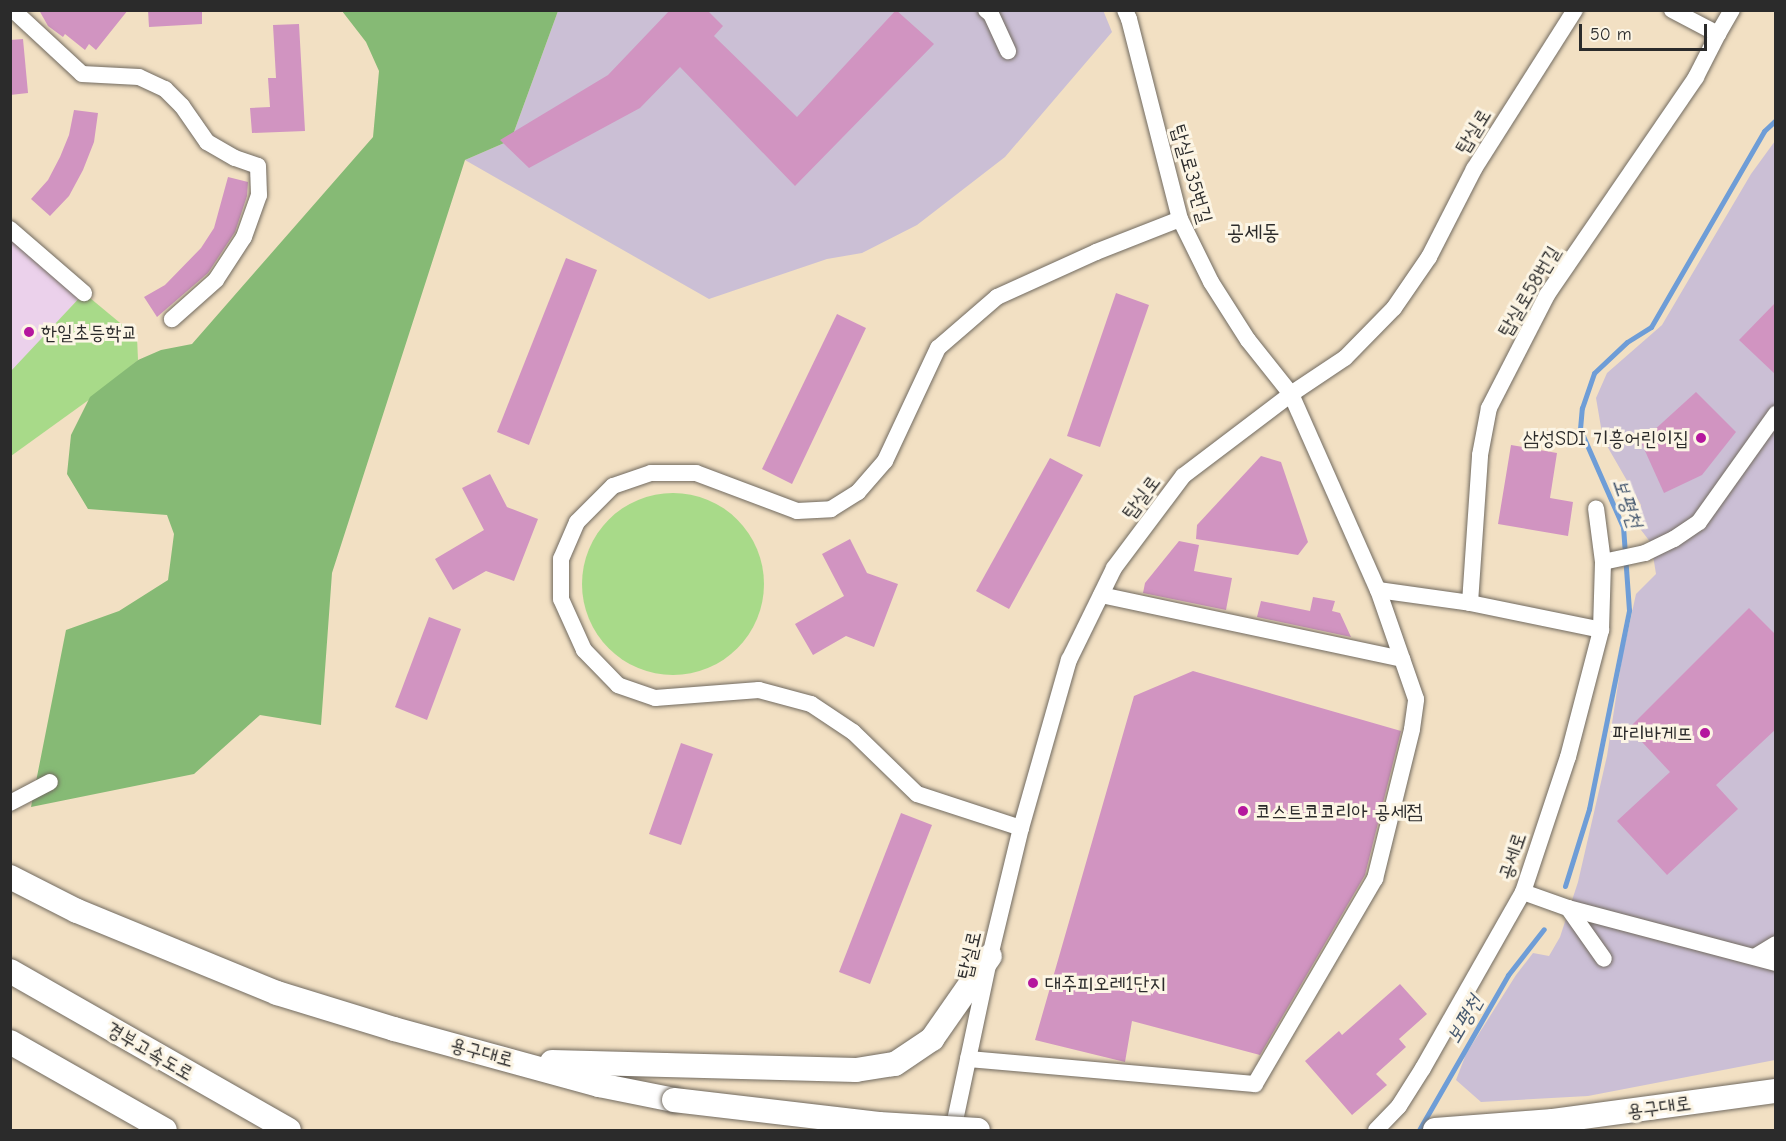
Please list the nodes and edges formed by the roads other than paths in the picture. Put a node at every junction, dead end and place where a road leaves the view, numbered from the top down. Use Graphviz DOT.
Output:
graph roads {
  1 [pos="13,10"];
  2 [pos="986,10"];
  3 [pos="1125,10"];
  4 [pos="1575,10"];
  5 [pos="1672,10"];
  6 [pos="1732,10"];
  7 [pos="1718,34"];
  8 [pos="1008,51"];
  9 [pos="1180,219"];
  10 [pos="10,229"];
  11 [pos="84,293"];
  12 [pos="172,319"];
  13 [pos="1291,394"];
  14 [pos="1776,414"];
  15 [pos="1596,508"];
  16 [pos="1603,562"];
  17 [pos="1377,590"];
  18 [pos="1101,596"];
  19 [pos="1470,603"];
  20 [pos="1602,630"];
  21 [pos="1402,659"];
  22 [pos="50,782"];
  23 [pos="10,803"];
  24 [pos="1021,828"];
  25 [pos="10,877"];
  26 [pos="1523,892"];
  27 [pos="1568,908"];
  28 [pos="1776,944"];
  29 [pos="990,956"];
  30 [pos="1756,956"];
  31 [pos="1604,959"];
  32 [pos="1776,963"];
  33 [pos="10,971"];
  34 [pos="10,1042"];
  35 [pos="968,1059"];
  36 [pos="516,1061"];
  37 [pos="1776,1091"];
  38 [pos="165,1131"];
  39 [pos="289,1131"];
  40 [pos="953,1131"];
  41 [pos="978,1131"];
  42 [pos="1376,1131"];
  43 [pos="1435,1131"];
  1 -- 12 [label="street"];
  2 -- 8 [label="street"];
  3 -- 9 [label="street, 탑실로35번길"];
  4 -- 13 [label="street, 탑실로"];
  5 -- 7 [label="street"];
  6 -- 7 [label="street, 탑실로58번길"];
  7 -- 19 [label="street, 탑실로58번길"];
  9 -- 13 [label="street, 탑실로35번길"];
  9 -- 24 [label="street"];
  10 -- 11 [label="street"];
  13 -- 17 [label="street, 탑실로35번길"];
  13 -- 18 [label="street, 탑실로"];
  14 -- 16 [label="street"];
  15 -- 16 [label="street, 공세로"];
  16 -- 20 [label="street, 공세로"];
  17 -- 19 [label="street"];
  17 -- 21 [label="street, 탑실로35번길"];
  18 -- 21 [label="street"];
  18 -- 24 [label="street, 탑실로"];
  19 -- 20 [label="street"];
  20 -- 26 [label="street, 공세로"];
  21 -- 35 [label="street, 탑실로35번길"];
  22 -- 23 [label="street"];
  24 -- 29 [label="street, 탑실로"];
  25 -- 36 [label="highway, 용구대로"];
  26 -- 27 [label="street"];
  26 -- 42 [label="street, 공세로"];
  27 -- 30 [label="street"];
  27 -- 31 [label="street"];
  28 -- 30 [label="street"];
  29 -- 35 [label="street, 탑실로"];
  29 -- 36 [label="highway"];
  30 -- 32 [label="street"];
  33 -- 39 [label="highway, 경부고속도로"];
  34 -- 38 [label="highway"];
  35 -- 40 [label="street, 탑실로"];
  36 -- 41 [label="highway, 용구대로, bridge"];
  37 -- 43 [label="highway, 용구대로"];
}
